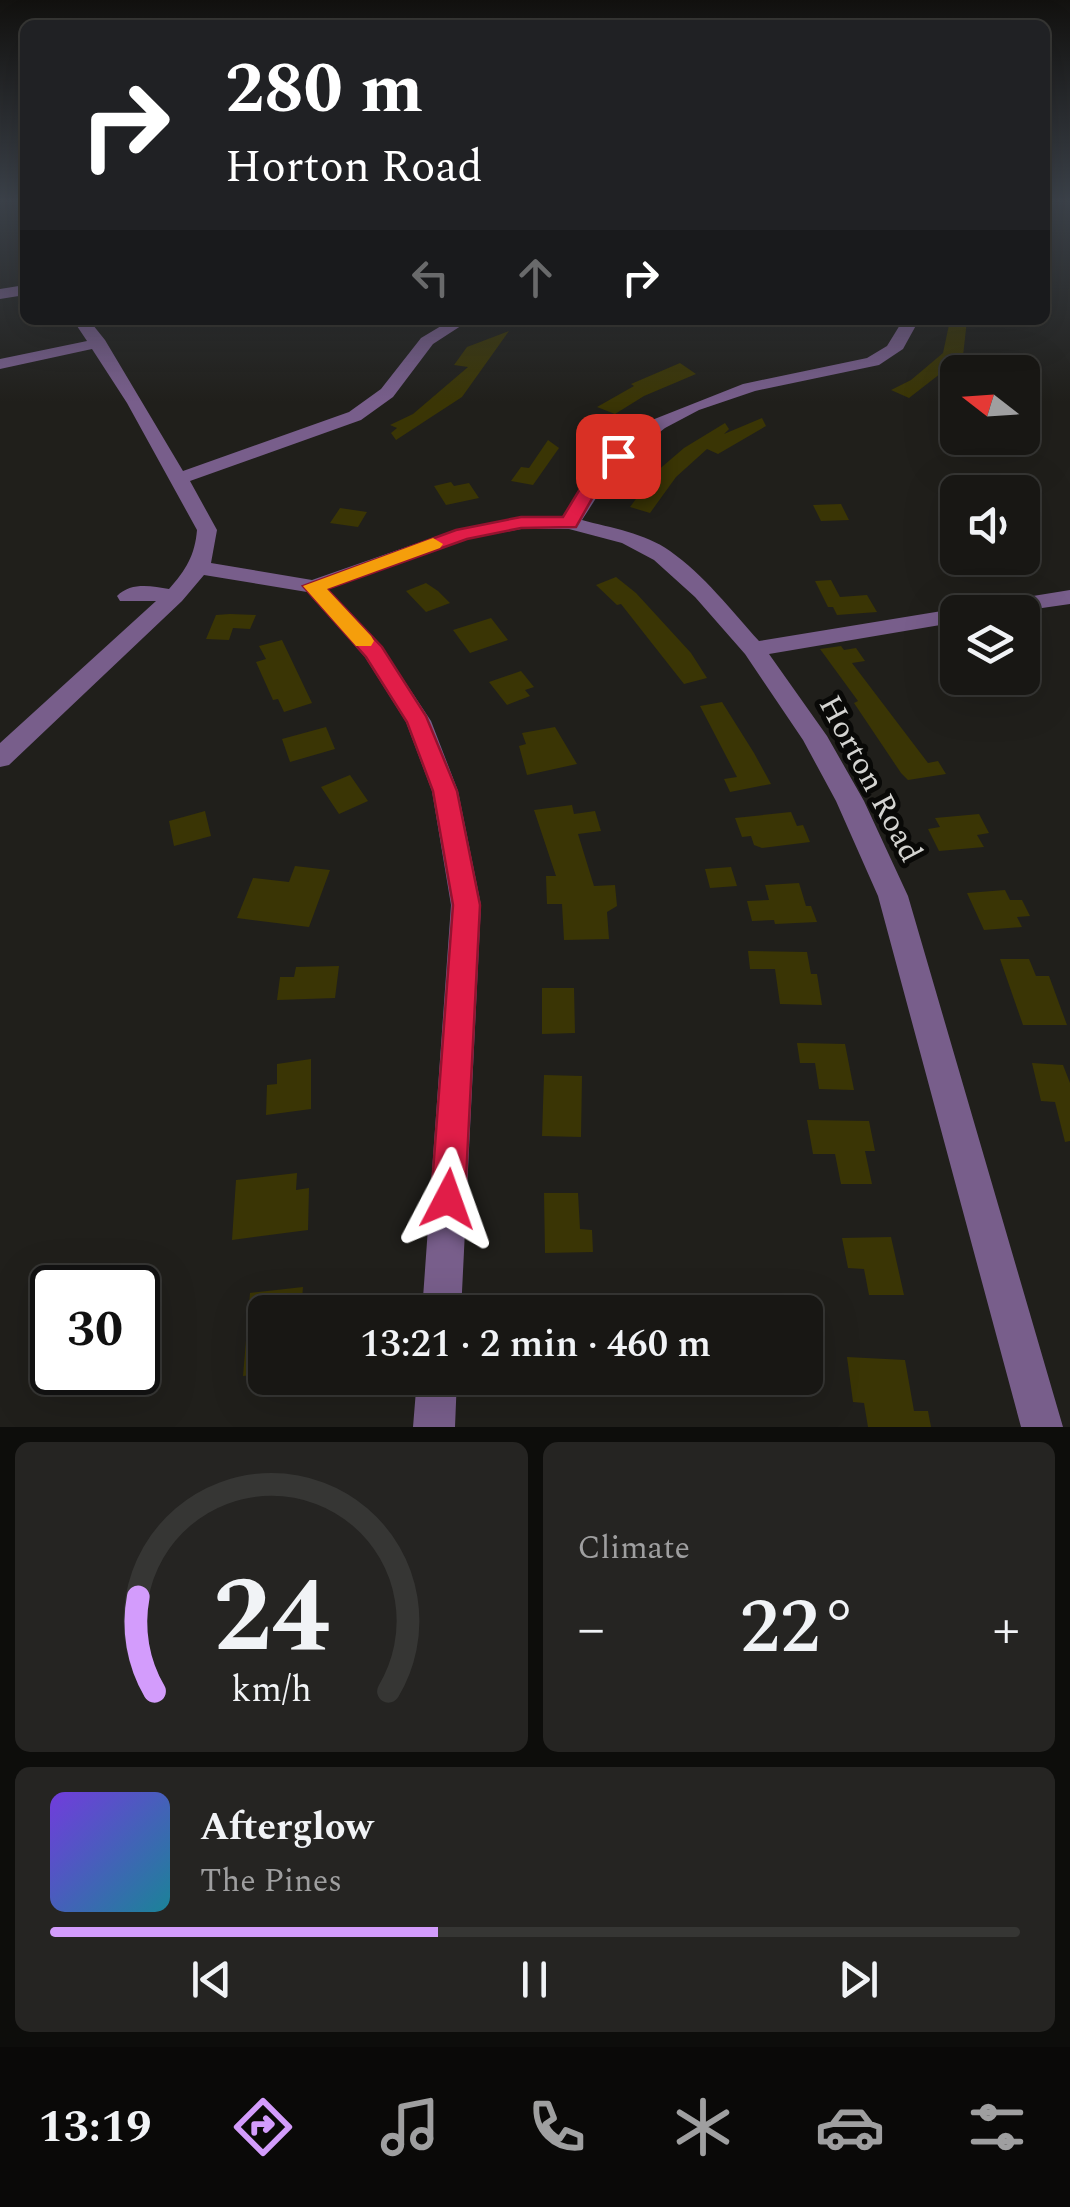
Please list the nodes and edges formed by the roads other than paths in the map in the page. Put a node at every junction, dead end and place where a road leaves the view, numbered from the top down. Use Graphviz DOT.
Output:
graph roads {
  1 [pos="85,325"];
  2 [pos="454,325"];
  3 [pos="909,325"];
  4 [pos="99,343"];
  5 [pos="0,364"];
  6 [pos="178,478"];
  7 [pos="570,523"];
  8 [pos="201,568"];
  9 [pos="314,586"];
  10 [pos="1070,598"];
  11 [pos="1040,602"];
  12 [pos="940,618"];
  13 [pos="753,650"];
  14 [pos="13,734"];
  15 [pos="0,758"];
  16 [pos="442,1295"];
  17 [pos="436,1395"];
  18 [pos="434,1427"];
  19 [pos="1042,1427"];
  1 -- 4 [label="street"];
  2 -- 6 [label="street"];
  3 -- 7 [label="street"];
  4 -- 5 [label="street"];
  4 -- 6 [label="street"];
  6 -- 8 [label="street"];
  7 -- 9 [label="street, Horton Road"];
  7 -- 13 [label="street, Horton Road"];
  8 -- 9 [label="street"];
  8 -- 14 [label="street"];
  9 -- 16 [label="street"];
  10 -- 11 [label="street"];
  12 -- 13 [label="street"];
  13 -- 19 [label="street, Horton Road"];
  14 -- 15 [label="street"];
  17 -- 18 [label="street"];
}
